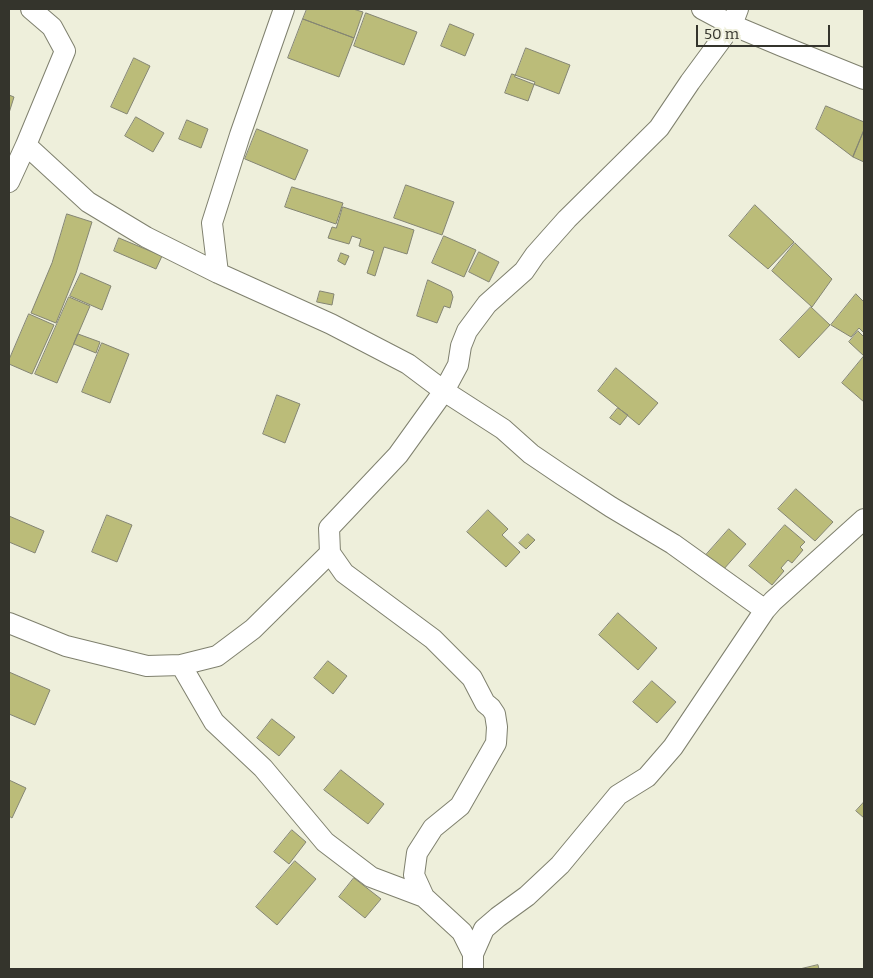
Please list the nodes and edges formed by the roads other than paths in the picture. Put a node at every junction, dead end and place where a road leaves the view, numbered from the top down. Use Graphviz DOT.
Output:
graph roads {
  1 [pos="31,9"];
  2 [pos="284,9"];
  3 [pos="702,9"];
  4 [pos="735,17"];
  5 [pos="864,80"];
  6 [pos="26,145"];
  7 [pos="9,182"];
  8 [pos="218,273"];
  9 [pos="444,391"];
  10 [pos="864,519"];
  11 [pos="330,553"];
  12 [pos="765,610"];
  13 [pos="9,623"];
  14 [pos="181,665"];
  15 [pos="424,897"];
  16 [pos="473,962"];
  1 -- 6 [label="street"];
  2 -- 8 [label="street"];
  3 -- 4 [label="street"];
  4 -- 5 [label="street"];
  4 -- 9 [label="street"];
  6 -- 7 [label="street"];
  6 -- 8 [label="street"];
  8 -- 9 [label="street"];
  9 -- 11 [label="street"];
  9 -- 12 [label="street"];
  10 -- 12 [label="street"];
  11 -- 14 [label="street"];
  11 -- 15 [label="street"];
  12 -- 16 [label="street"];
  13 -- 14 [label="street"];
  14 -- 15 [label="street"];
  15 -- 16 [label="street"];
}
